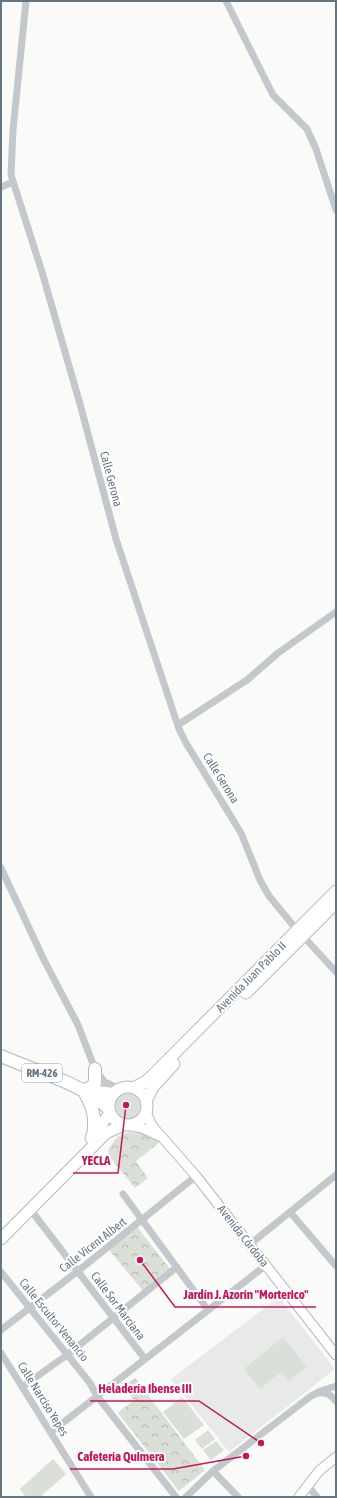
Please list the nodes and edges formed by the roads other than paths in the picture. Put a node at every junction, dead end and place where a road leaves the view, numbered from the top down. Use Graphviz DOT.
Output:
graph roads {
  1 [pos="26,1"];
  2 [pos="226,1"];
  3 [pos="13,182"];
  4 [pos="1,187"];
  5 [pos="336,210"];
  6 [pos="336,612"];
  7 [pos="178,725"];
  8 [pos="1,868"];
  9 [pos="336,891"];
  10 [pos="336,903"];
  11 [pos="300,933"];
  12 [pos="336,972"];
  13 [pos="1,1056"];
  14 [pos="168,1064"];
  15 [pos="95,1069"];
  16 [pos="133,1088"];
  17 [pos="83,1090"];
  18 [pos="115,1092"];
  19 [pos="146,1106"];
  20 [pos="109,1111"];
  21 [pos="126,1125"];
  22 [pos="93,1136"];
  23 [pos="162,1138"];
  24 [pos="336,1175"];
  25 [pos="196,1176"];
  26 [pos="123,1194"];
  27 [pos="30,1209"];
  28 [pos="290,1212"];
  29 [pos="142,1220"];
  30 [pos="1,1229"];
  31 [pos="1,1239"];
  32 [pos="249,1245"];
  33 [pos="265,1266"];
  34 [pos="336,1266"];
  35 [pos="177,1267"];
  36 [pos="78,1271"];
  37 [pos="1,1272"];
  38 [pos="30,1308"];
  39 [pos="208,1310"];
  40 [pos="114,1318"];
  41 [pos="1,1330"];
  42 [pos="1,1353"];
  43 [pos="335,1354"];
  44 [pos="67,1355"];
  45 [pos="145,1359"];
  46 [pos="336,1386"];
  47 [pos="22,1387"];
  48 [pos="318,1392"];
  49 [pos="97,1396"];
  50 [pos="336,1401"];
  51 [pos="51,1432"];
  52 [pos="336,1456"];
  53 [pos="213,1471"];
  54 [pos="308,1486"];
  55 [pos="91,1497"];
  56 [pos="176,1497"];
  57 [pos="186,1497"];
  58 [pos="238,1497"];
  59 [pos="300,1497"];
  60 [pos="317,1497"];
  1 -- 3 [label="street, Calle Gerona"];
  2 -- 5 [label="street"];
  3 -- 4 [label="street"];
  3 -- 7 [label="street, Calle Gerona"];
  6 -- 7 [label="street"];
  7 -- 11 [label="street, Calle Gerona"];
  8 -- 15 [label="street"];
  9 -- 11 [label="main road, Avenida Juan Pablo II"];
  10 -- 11 [label="main road, Avenida Juan Pablo II"];
  11 -- 12 [label="street, Calle Gerona"];
  11 -- 14 [label="main road, Avenida Juan Pablo II"];
  13 -- 17 [label="highway, RM-426"];
  14 -- 16 [label="main road"];
  14 -- 19 [label="main road"];
  15 -- 17 [label="highway"];
  15 -- 18 [label="street"];
  16 -- 18 [label="main road"];
  16 -- 19 [label="main road"];
  17 -- 18 [label="highway, RM-426"];
  17 -- 20 [label="highway, RM-426"];
  17 -- 22 [label="highway"];
  18 -- 20 [label="main road"];
  19 -- 21 [label="main road"];
  19 -- 23 [label="main road, Avenida Córdoba"];
  20 -- 21 [label="main road"];
  20 -- 22 [label="main road"];
  21 -- 23 [label="main road"];
  21 -- 27 [label="main road"];
  22 -- 30 [label="main road"];
  23 -- 25 [label="main road, Avenida Córdoba"];
  24 -- 28 [label="street"];
  25 -- 29 [label="street, Calle Vicent Albert"];
  25 -- 32 [label="main road, Avenida Córdoba"];
  26 -- 29 [label="street"];
  27 -- 31 [label="main road"];
  27 -- 36 [label="street, Calle Sor Marciana"];
  28 -- 32 [label="street"];
  28 -- 34 [label="street"];
  29 -- 35 [label="street"];
  29 -- 36 [label="street, Calle Vicent Albert"];
  32 -- 33 [label="main road, Avenida Córdoba"];
  33 -- 39 [label="street"];
  33 -- 43 [label="main road, Avenida Córdoba"];
  35 -- 39 [label="street"];
  35 -- 40 [label="street"];
  36 -- 38 [label="street, Calle Vicent Albert"];
  36 -- 40 [label="street, Calle Sor Marciana"];
  37 -- 38 [label="street, Calle Escultor Venancio"];
  38 -- 41 [label="street, Calle Vicent Albert"];
  38 -- 44 [label="street, Calle Escultor Venancio"];
  39 -- 45 [label="street"];
  40 -- 44 [label="street"];
  40 -- 45 [label="street, Calle Sor Marciana"];
  42 -- 47 [label="street, Calle Narciso Yepes"];
  44 -- 47 [label="street"];
  44 -- 49 [label="street, Calle Escultor Venancio"];
  45 -- 49 [label="street"];
  46 -- 48 [label="street"];
  47 -- 51 [label="street, Calle Narciso Yepes"];
  48 -- 50 [label="street"];
  48 -- 53 [label="street"];
  49 -- 51 [label="street"];
  49 -- 56 [label="street, Calle Escultor Venancio"];
  51 -- 55 [label="street, Calle Narciso Yepes"];
  52 -- 54 [label="main road"];
  53 -- 57 [label="street"];
  53 -- 58 [label="street"];
  54 -- 59 [label="main road"];
  54 -- 60 [label="street"];
}
